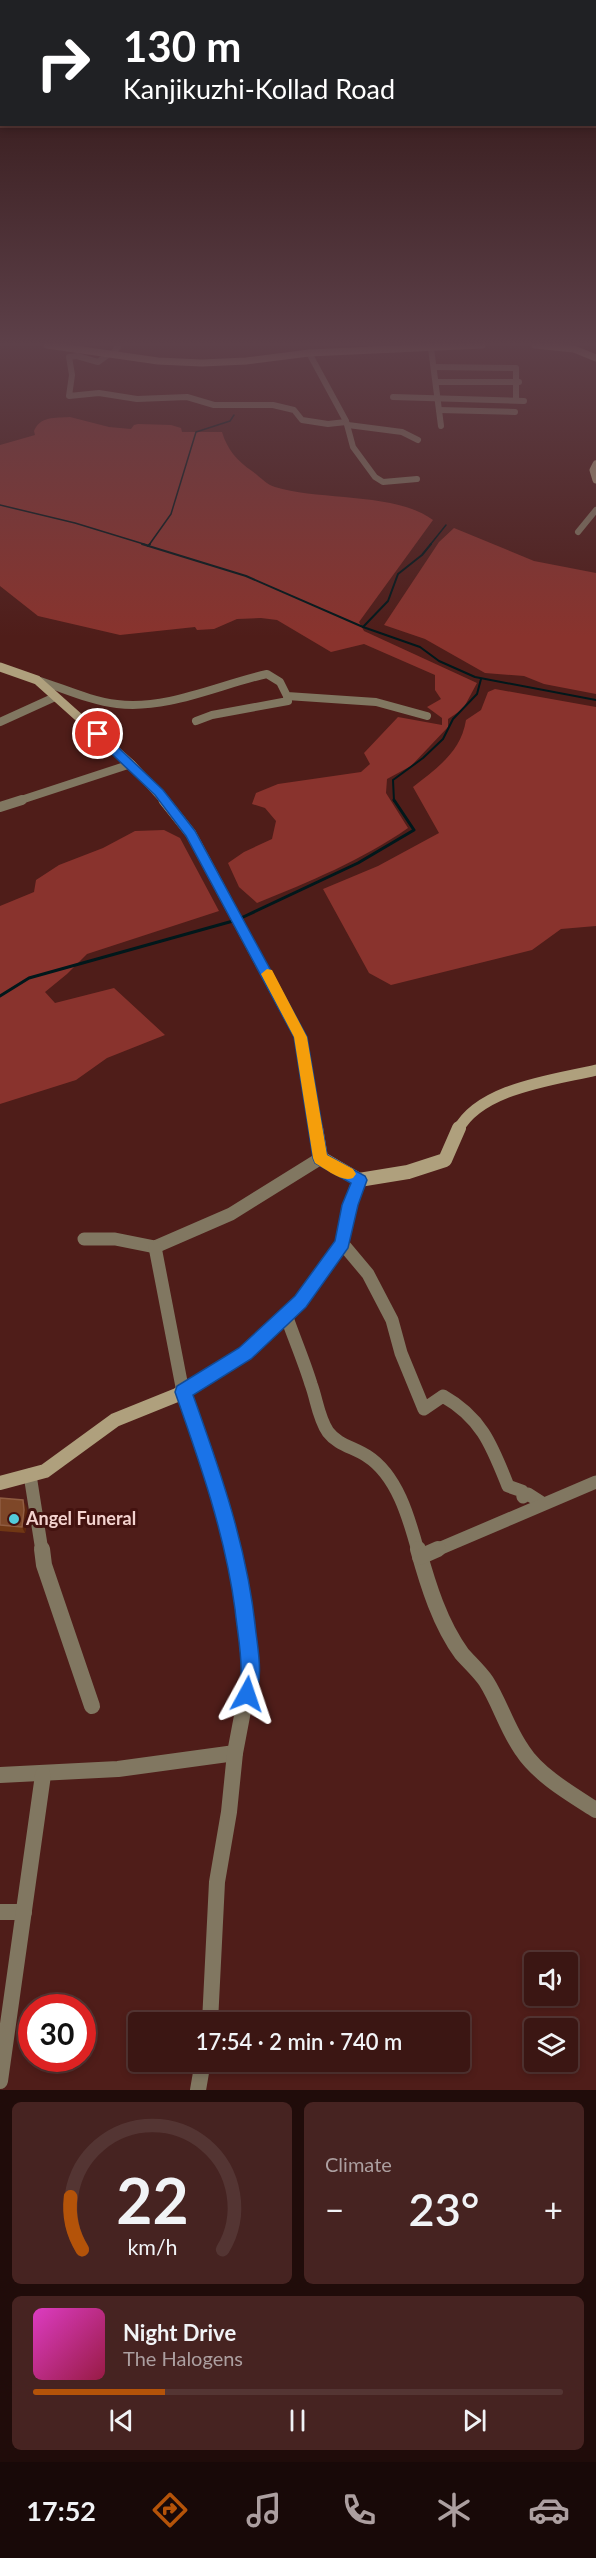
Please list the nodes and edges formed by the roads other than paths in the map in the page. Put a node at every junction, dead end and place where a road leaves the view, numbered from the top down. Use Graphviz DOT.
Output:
graph roads {
  1 [pos="352,443"];
  2 [pos="596,464"];
  3 [pos="417,479"];
  4 [pos="596,480"];
  5 [pos="596,510"];
  6 [pos="578,532"];
  7 [pos="0,668"];
  8 [pos="37,680"];
  9 [pos="287,696"];
  10 [pos="55,697"];
  11 [pos="427,716"];
  12 [pos="196,721"];
  13 [pos="0,722"];
  14 [pos="131,764"];
  15 [pos="0,807"];
  16 [pos="596,1070"];
  17 [pos="321,1158"];
  18 [pos="359,1180"];
  19 [pos="84,1239"];
  20 [pos="342,1243"];
  21 [pos="155,1247"];
  22 [pos="286,1316"];
  23 [pos="183,1392"];
  24 [pos="30,1475"];
  25 [pos="596,1482"];
  26 [pos="0,1483"];
  27 [pos="542,1503"];
  28 [pos="420,1557"];
  29 [pos="92,1706"];
  30 [pos="235,1753"];
  31 [pos="0,1775"];
  32 [pos="43,1775"];
  33 [pos="596,1810"];
  34 [pos="0,1912"];
  35 [pos="24,1912"];
  36 [pos="210,2012"];
  37 [pos="201,2072"];
  38 [pos="0,2081"];
  39 [pos="198,2090"];
  1 -- 3 [label="street"];
  2 -- 4 [label="main road"];
  5 -- 6 [label="street"];
  7 -- 8 [label="main road"];
  8 -- 9 [label="street"];
  8 -- 10 [label="main road"];
  9 -- 11 [label="street"];
  9 -- 12 [label="street"];
  10 -- 13 [label="street"];
  10 -- 14 [label="main road"];
  14 -- 15 [label="street"];
  14 -- 17 [label="main road"];
  16 -- 18 [label="main road"];
  17 -- 18 [label="main road"];
  17 -- 21 [label="street"];
  18 -- 20 [label="main road"];
  19 -- 21 [label="street"];
  20 -- 22 [label="main road"];
  20 -- 27 [label="street"];
  21 -- 23 [label="street"];
  22 -- 23 [label="main road"];
  22 -- 28 [label="street"];
  23 -- 24 [label="main road"];
  23 -- 30 [label="street"];
  24 -- 26 [label="main road"];
  24 -- 29 [label="street"];
  25 -- 27 [label="street"];
  27 -- 28 [label="street"];
  28 -- 33 [label="street"];
  30 -- 32 [label="street"];
  30 -- 36 [label="street"];
  31 -- 32 [label="street"];
  32 -- 35 [label="street"];
  34 -- 35 [label="street"];
  35 -- 38 [label="street"];
  37 -- 39 [label="street"];
}
